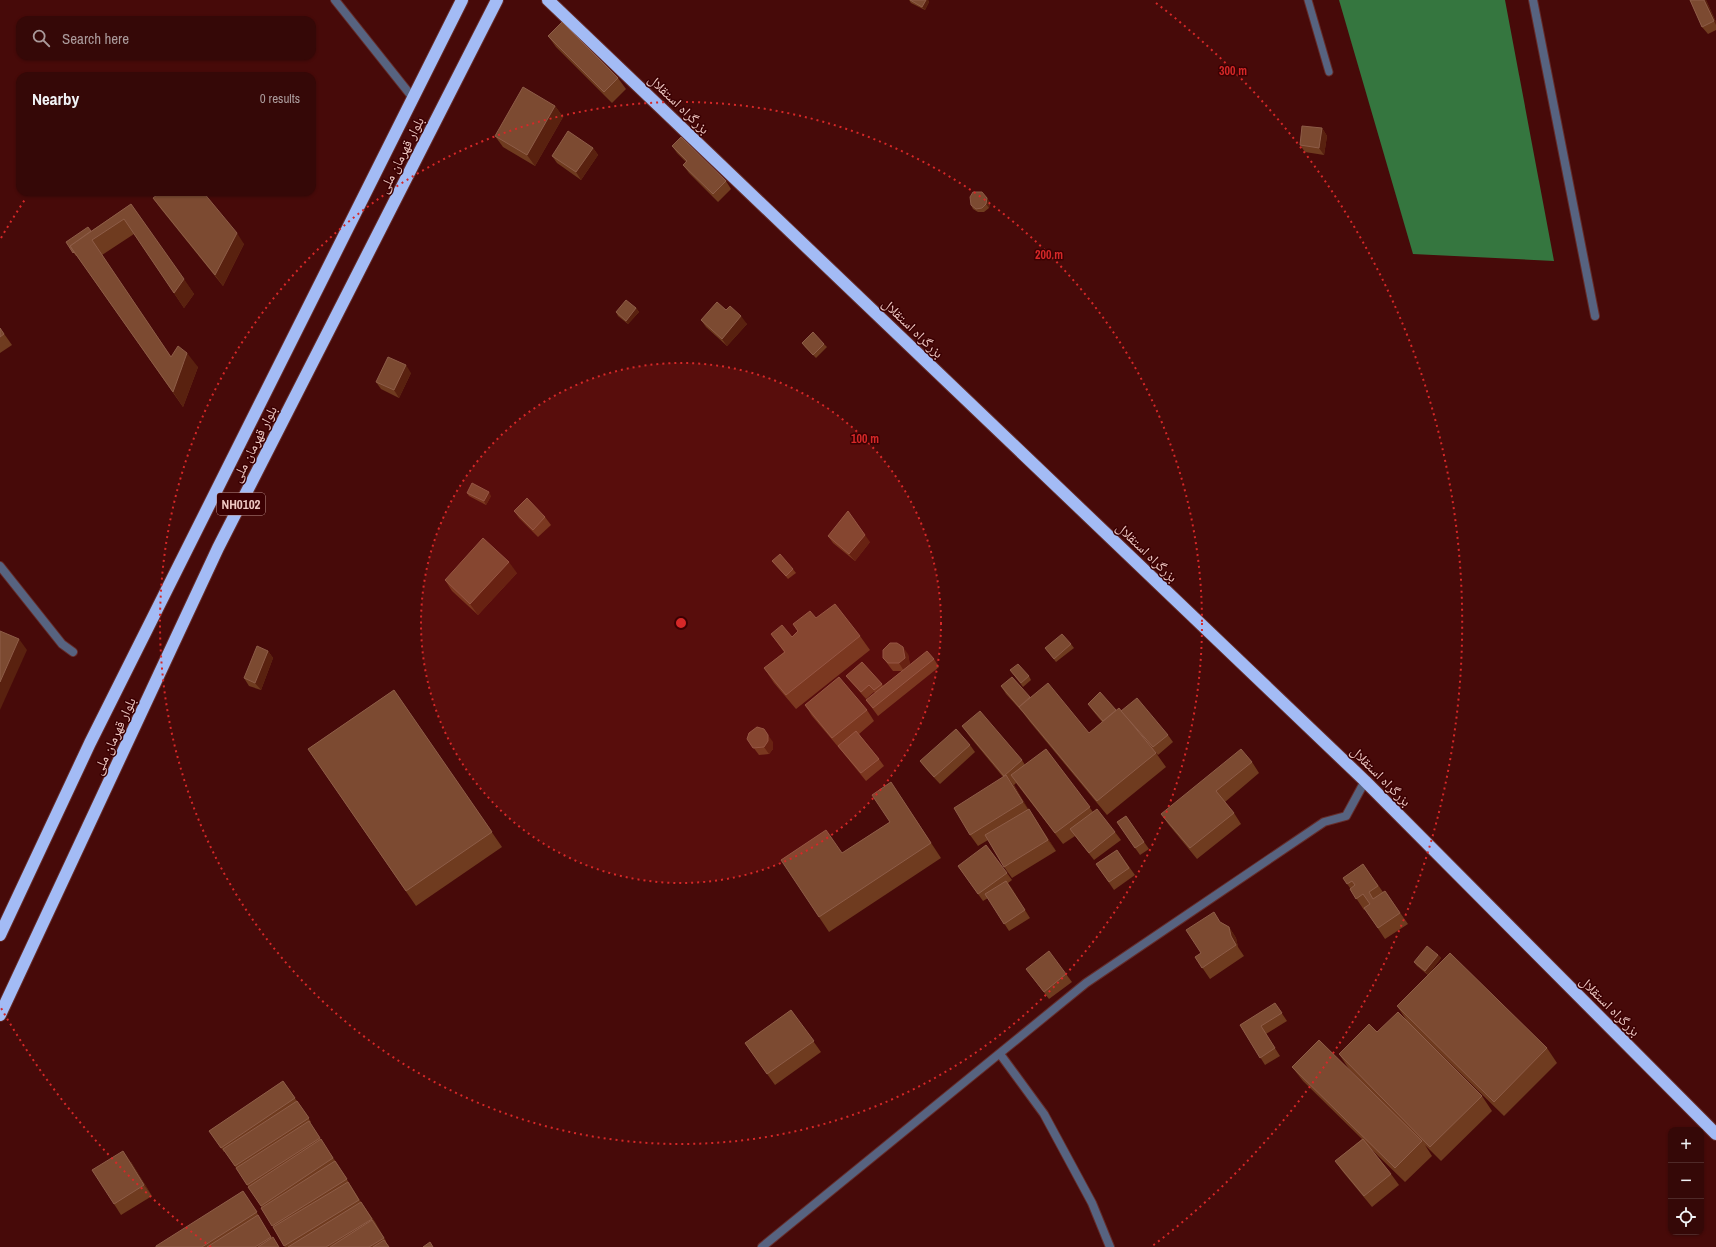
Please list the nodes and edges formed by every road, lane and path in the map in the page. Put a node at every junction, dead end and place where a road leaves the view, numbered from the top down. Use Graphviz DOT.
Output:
graph roads {
  1 [pos="335,0"];
  2 [pos="462,0"];
  3 [pos="497,0"];
  4 [pos="548,0"];
  5 [pos="1308,0"];
  6 [pos="1533,0"];
  7 [pos="1329,72"];
  8 [pos="413,98"];
  9 [pos="1595,316"];
  10 [pos="0,566"];
  11 [pos="73,652"];
  12 [pos="1365,781"];
  13 [pos="0,936"];
  14 [pos="0,1015"];
  15 [pos="1000,1054"];
  16 [pos="1716,1134"];
  17 [pos="762,1247"];
  18 [pos="1110,1247"];
  1 -- 8 [label="street"];
  2 -- 8 [label="highway, بلوار قهرمان ملی / NH0102"];
  3 -- 14 [label="highway, بلوار قهرمان ملی / NH0102"];
  4 -- 12 [label="highway, بزرگراه استقلال"];
  5 -- 7 [label="lane"];
  6 -- 9 [label="street"];
  8 -- 13 [label="highway, بلوار قهرمان ملی / NH0102"];
  10 -- 11 [label="street"];
  12 -- 15 [label="street"];
  12 -- 16 [label="highway, بزرگراه استقلال"];
  15 -- 17 [label="street"];
  15 -- 18 [label="street"];
}
